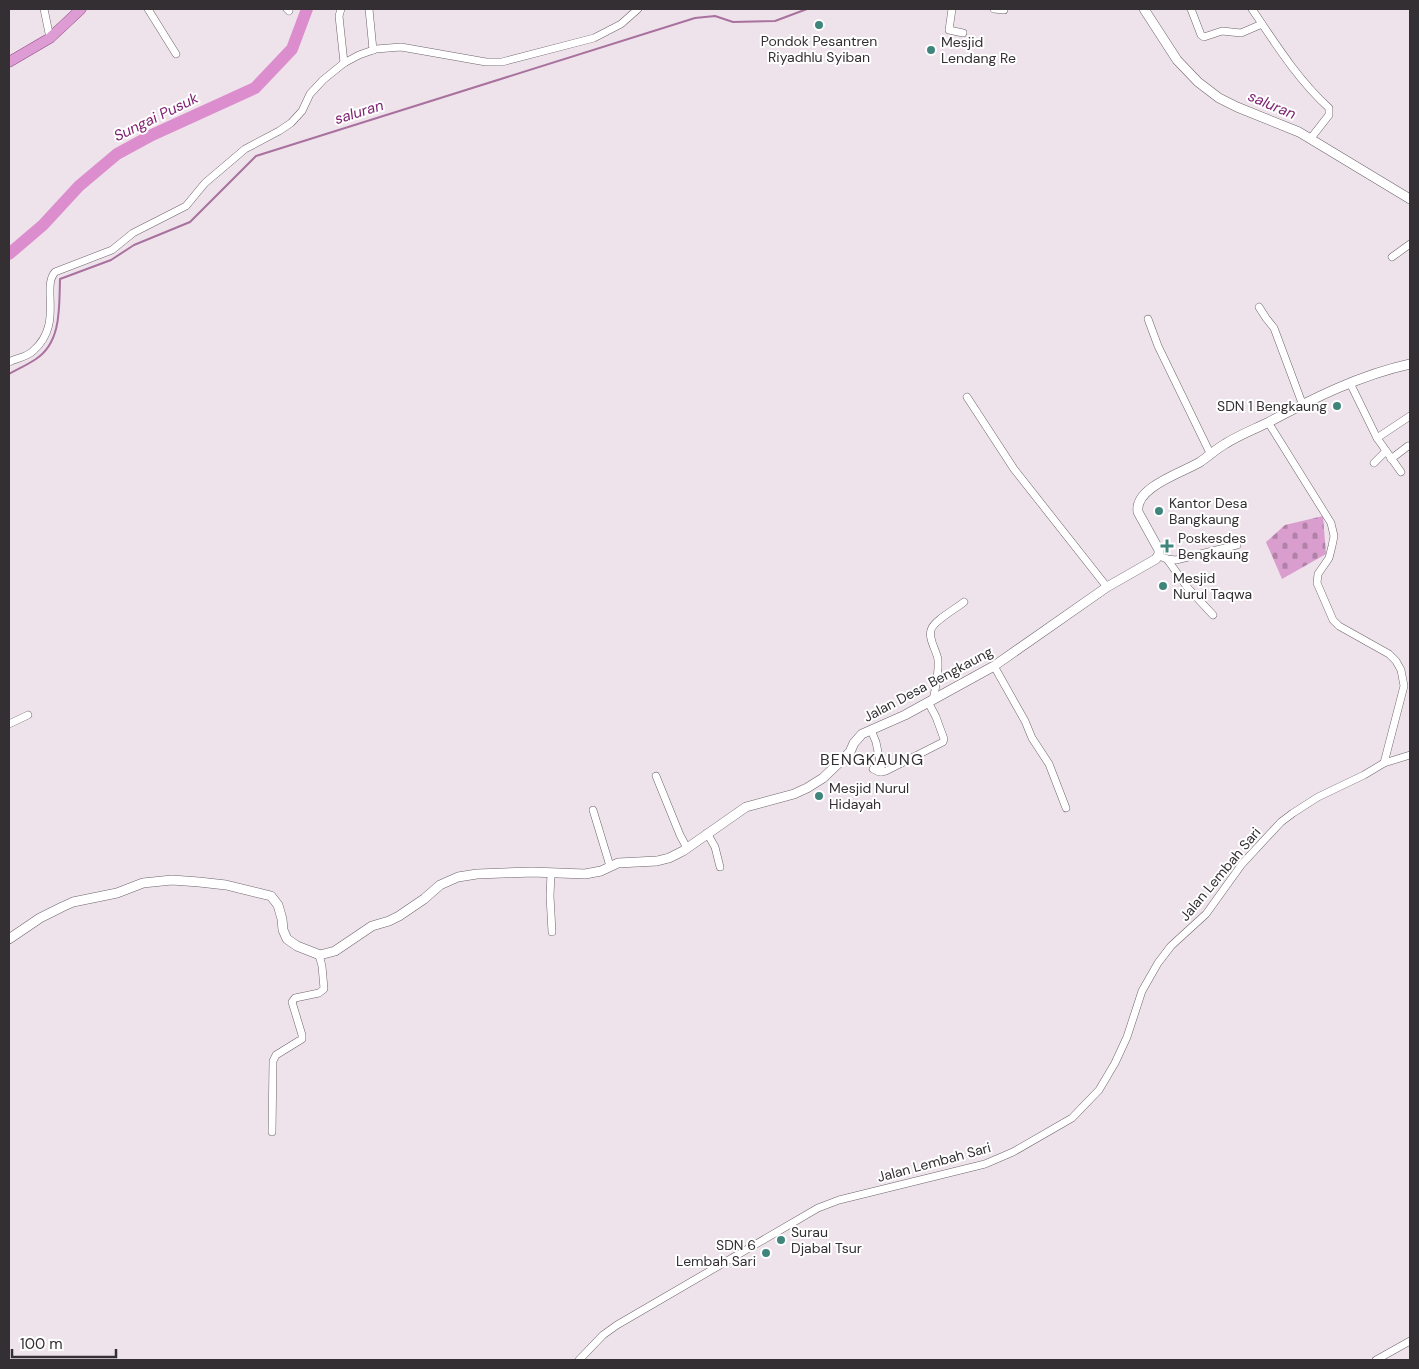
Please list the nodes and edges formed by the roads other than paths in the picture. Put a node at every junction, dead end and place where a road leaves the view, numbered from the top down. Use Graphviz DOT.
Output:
graph roads {
  1 [pos="44,9"];
  2 [pos="81,9"];
  3 [pos="148,9"];
  4 [pos="341,9"];
  5 [pos="369,9"];
  6 [pos="638,9"];
  7 [pos="952,9"];
  8 [pos="994,9"];
  9 [pos="1144,9"];
  10 [pos="1191,9"];
  11 [pos="1252,9"];
  12 [pos="1004,10"];
  13 [pos="1262,24"];
  14 [pos="963,33"];
  15 [pos="50,38"];
  16 [pos="373,50"];
  17 [pos="176,54"];
  18 [pos="9,62"];
  19 [pos="344,63"];
  20 [pos="1312,136"];
  21 [pos="1409,197"];
  22 [pos="1410,244"];
  23 [pos="1392,257"];
  24 [pos="1260,307"];
  25 [pos="1148,319"];
  26 [pos="9,362"];
  27 [pos="1410,364"];
  28 [pos="1350,383"];
  29 [pos="967,397"];
  30 [pos="1302,403"];
  31 [pos="1410,416"];
  32 [pos="1268,422"];
  33 [pos="1377,438"];
  34 [pos="1408,446"];
  35 [pos="1386,451"];
  36 [pos="1210,453"];
  37 [pos="1391,458"];
  38 [pos="1374,463"];
  39 [pos="1401,472"];
  40 [pos="1237,545"];
  41 [pos="1163,558"];
  42 [pos="1107,587"];
  43 [pos="964,602"];
  44 [pos="1213,615"];
  45 [pos="994,666"];
  46 [pos="931,701"];
  47 [pos="28,715"];
  48 [pos="9,724"];
  49 [pos="871,730"];
  50 [pos="1410,755"];
  51 [pos="1384,763"];
  52 [pos="873,769"];
  53 [pos="882,772"];
  54 [pos="656,776"];
  55 [pos="1066,808"];
  56 [pos="593,810"];
  57 [pos="707,833"];
  58 [pos="687,848"];
  59 [pos="610,866"];
  60 [pos="720,867"];
  61 [pos="551,873"];
  62 [pos="552,932"];
  63 [pos="9,939"];
  64 [pos="319,955"];
  65 [pos="272,1132"];
  66 [pos="1410,1341"];
  67 [pos="579,1360"];
  68 [pos="1376,1360"];
  1 -- 15 [label="street"];
  2 -- 15 [label="main road"];
  3 -- 17 [label="street"];
  4 -- 19 [label="street"];
  5 -- 16 [label="street"];
  6 -- 16 [label="street"];
  7 -- 14 [label="street"];
  8 -- 12 [label="street"];
  9 -- 20 [label="street"];
  10 -- 13 [label="street"];
  11 -- 13 [label="street"];
  13 -- 20 [label="street"];
  15 -- 18 [label="main road"];
  16 -- 19 [label="street"];
  19 -- 26 [label="street"];
  20 -- 21 [label="street"];
  22 -- 23 [label="street"];
  24 -- 30 [label="street"];
  25 -- 36 [label="street"];
  27 -- 28 [label="street"];
  28 -- 30 [label="street"];
  28 -- 33 [label="street"];
  29 -- 42 [label="street"];
  30 -- 32 [label="street"];
  31 -- 33 [label="street"];
  32 -- 36 [label="street"];
  32 -- 51 [label="street"];
  33 -- 35 [label="street"];
  34 -- 37 [label="street"];
  35 -- 37 [label="street"];
  35 -- 38 [label="street"];
  36 -- 41 [label="street"];
  37 -- 39 [label="street"];
  40 -- 41 [label="street"];
  41 -- 42 [label="street, Jalan Desa Bengkaung"];
  41 -- 44 [label="street"];
  42 -- 45 [label="street, Jalan Desa Bengkaung"];
  43 -- 46 [label="street"];
  45 -- 46 [label="street, Jalan Desa Bengkaung"];
  45 -- 55 [label="street"];
  46 -- 49 [label="street, Jalan Desa Bengkaung"];
  46 -- 53 [label="street"];
  47 -- 48 [label="street"];
  49 -- 53 [label="street"];
  49 -- 57 [label="street, Jalan Desa Bengkaung"];
  50 -- 51 [label="street, Jalan Lembah Sari"];
  51 -- 67 [label="street, Jalan Lembah Sari"];
  52 -- 53 [label="street"];
  54 -- 58 [label="street"];
  56 -- 59 [label="street"];
  57 -- 58 [label="street, Jalan Desa Bengkaung"];
  57 -- 60 [label="street"];
  58 -- 59 [label="street, Jalan Desa Bengkaung"];
  59 -- 61 [label="street, Jalan Desa Bengkaung"];
  61 -- 62 [label="street"];
  61 -- 64 [label="street, Jalan Desa Bengkaung"];
  63 -- 64 [label="street"];
  64 -- 65 [label="street"];
  66 -- 68 [label="street"];
}
